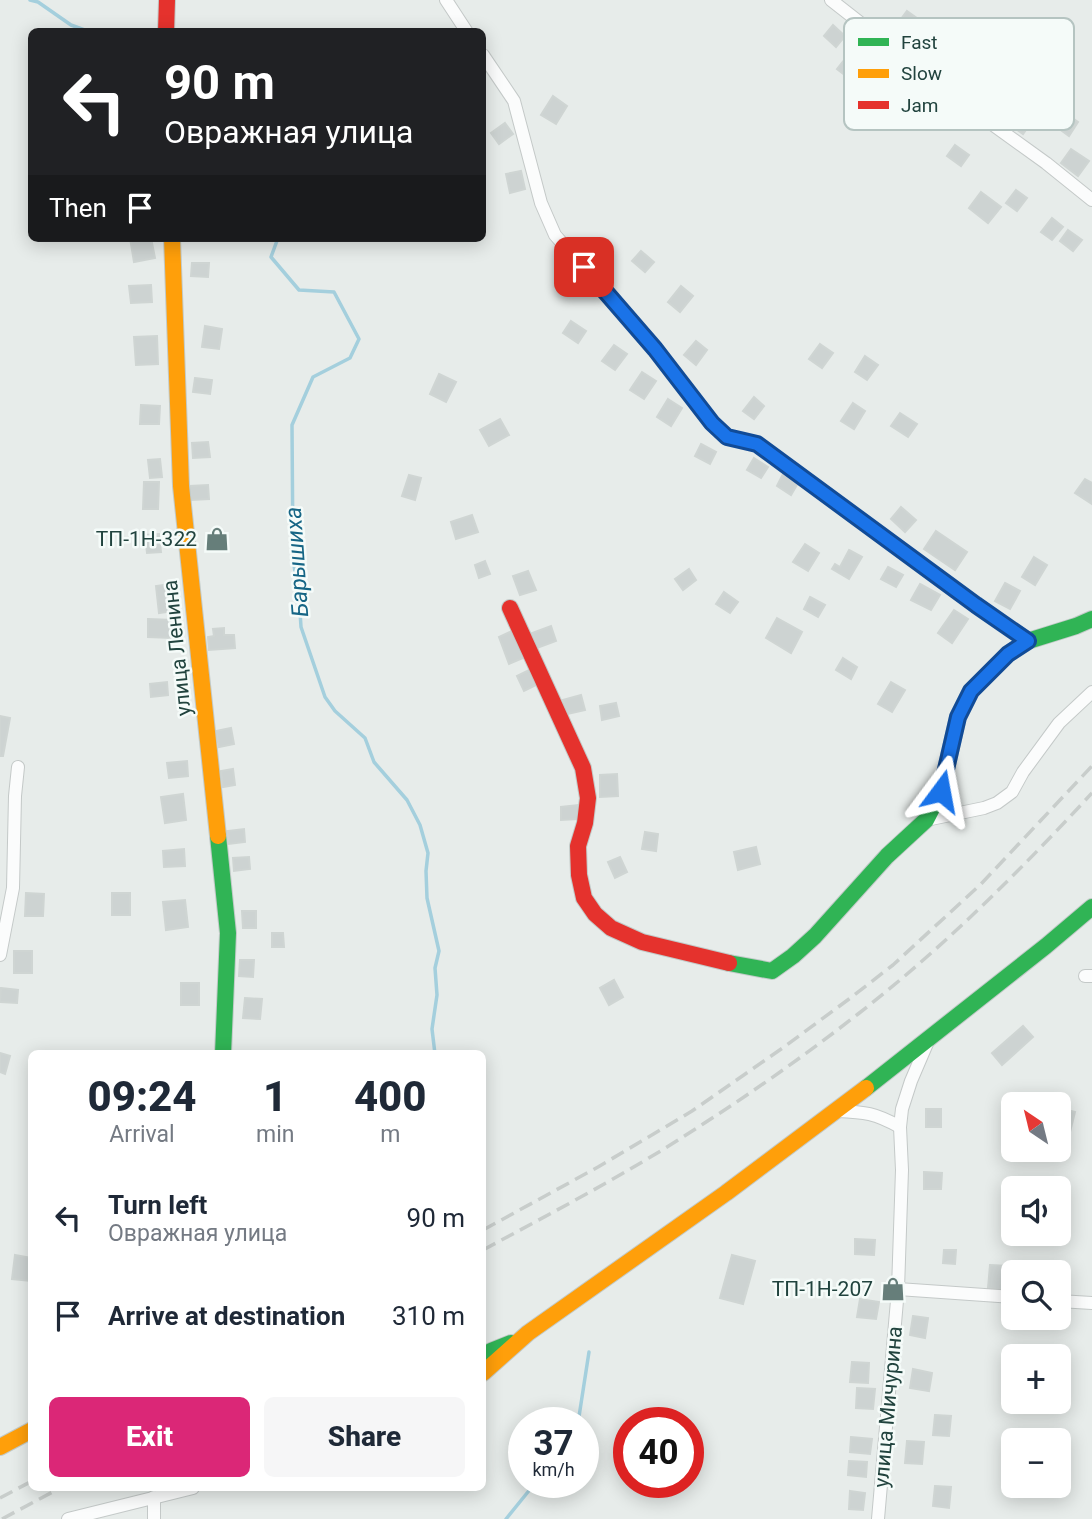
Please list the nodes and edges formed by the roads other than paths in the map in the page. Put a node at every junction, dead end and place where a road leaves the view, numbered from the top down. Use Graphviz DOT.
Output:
graph roads {
  1 [pos="167,0"];
  2 [pos="446,0"];
  3 [pos="831,0"];
  4 [pos="854,18"];
  5 [pos="166,28"];
  6 [pos="464,28"];
  7 [pos="486,60"];
  8 [pos="1000,130"];
  9 [pos="1092,200"];
  10 [pos="172,242"];
  11 [pos="510,608"];
  12 [pos="1092,619"];
  13 [pos="1028,641"];
  14 [pos="1092,692"];
  15 [pos="18,767"];
  16 [pos="926,820"];
  17 [pos="1092,907"];
  18 [pos="0,955"];
  19 [pos="929,1039"];
  20 [pos="226,1048"];
  21 [pos="837,1111"];
  22 [pos="900,1127"];
  23 [pos="898,1289"];
  24 [pos="1001,1296"];
  25 [pos="1071,1302"];
  26 [pos="1092,1303"];
  27 [pos="491,1354"];
  28 [pos="28,1432"];
  29 [pos="0,1447"];
  30 [pos="179,1491"];
  31 [pos="155,1496"];
  32 [pos="68,1519"];
  33 [pos="154,1519"];
  34 [pos="878,1519"];
  1 -- 5 [label="main road"];
  2 -- 6 [label="street"];
  3 -- 4 [label="street"];
  7 -- 13 [label="street"];
  8 -- 9 [label="street"];
  10 -- 20 [label="main road, улица Ленина"];
  11 -- 16 [label="main road"];
  12 -- 13 [label="main road"];
  13 -- 16 [label="main road"];
  14 -- 16 [label="street"];
  15 -- 18 [label="street"];
  17 -- 19 [label="main road"];
  19 -- 21 [label="main road"];
  19 -- 22 [label="street, улица Мичурина"];
  21 -- 22 [label="street"];
  21 -- 27 [label="main road"];
  22 -- 23 [label="street, улица Мичурина"];
  23 -- 24 [label="street"];
  23 -- 34 [label="street, улица Мичурина"];
  25 -- 26 [label="street"];
  28 -- 29 [label="main road"];
  30 -- 31 [label="street"];
  31 -- 32 [label="street"];
  31 -- 33 [label="street"];
}
